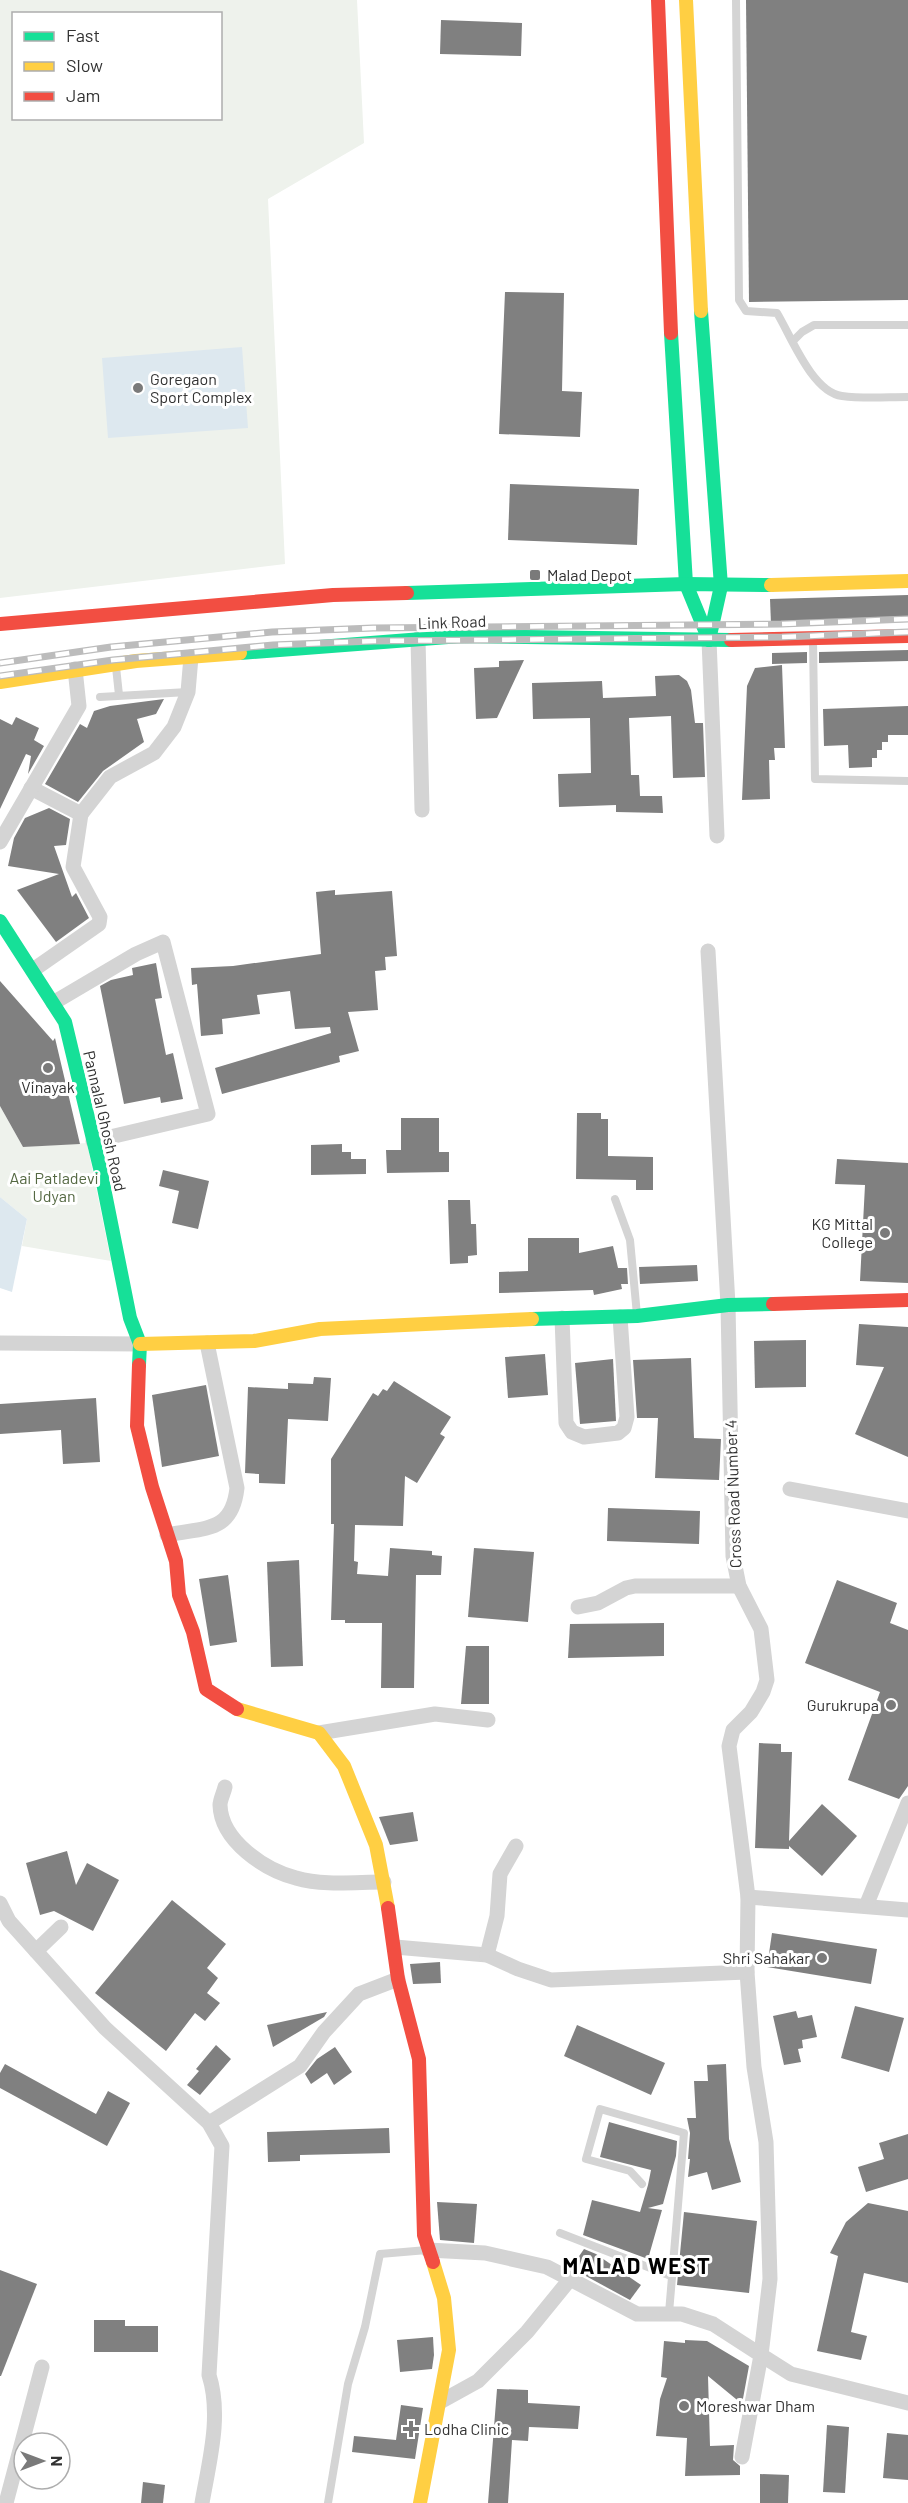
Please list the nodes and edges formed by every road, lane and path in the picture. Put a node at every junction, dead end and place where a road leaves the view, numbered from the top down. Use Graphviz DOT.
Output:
graph roads {
  1 [pos="658,0"];
  2 [pos="686,0"];
  3 [pos="736,0"];
  4 [pos="658,14"];
  5 [pos="686,17"];
  6 [pos="698,251"];
  7 [pos="666,253"];
  8 [pos="908,326"];
  9 [pos="794,341"];
  10 [pos="908,397"];
  11 [pos="908,581"];
  12 [pos="686,584"];
  13 [pos="721,586"];
  14 [pos="0,624"];
  15 [pos="908,636"];
  16 [pos="813,638"];
  17 [pos="418,639"];
  18 [pos="709,640"];
  19 [pos="191,657"];
  20 [pos="115,665"];
  21 [pos="75,669"];
  22 [pos="0,681"];
  23 [pos="188,692"];
  24 [pos="119,695"];
  25 [pos="100,697"];
  26 [pos="908,781"];
  27 [pos="31,788"];
  28 [pos="422,810"];
  29 [pos="81,814"];
  30 [pos="717,836"];
  31 [pos="0,842"];
  32 [pos="0,921"];
  33 [pos="708,951"];
  34 [pos="33,970"];
  35 [pos="53,1003"];
  36 [pos="93,1141"];
  37 [pos="615,1199"];
  38 [pos="908,1300"];
  39 [pos="728,1305"];
  40 [pos="637,1316"];
  41 [pos="620,1317"];
  42 [pos="562,1318"];
  43 [pos="207,1342"];
  44 [pos="0,1343"];
  45 [pos="140,1344"];
  46 [pos="790,1489"];
  47 [pos="908,1511"];
  48 [pos="167,1535"];
  49 [pos="738,1586"];
  50 [pos="578,1606"];
  51 [pos="488,1720"];
  52 [pos="319,1733"];
  53 [pos="225,1787"];
  54 [pos="908,1803"];
  55 [pos="516,1846"];
  56 [pos="384,1882"];
  57 [pos="748,1897"];
  58 [pos="0,1902"];
  59 [pos="866,1906"];
  60 [pos="908,1910"];
  61 [pos="61,1927"];
  62 [pos="395,1947"];
  63 [pos="36,1951"];
  64 [pos="487,1955"];
  65 [pos="747,1971"];
  66 [pos="398,1980"];
  67 [pos="209,2122"];
  68 [pos="642,2184"];
  69 [pos="560,2233"];
  70 [pos="428,2250"];
  71 [pos="671,2276"];
  72 [pos="570,2278"];
  73 [pos="669,2313"];
  74 [pos="761,2355"];
  75 [pos="42,2367"];
  76 [pos="440,2402"];
  77 [pos="908,2403"];
  78 [pos="742,2457"];
  79 [pos="6,2503"];
  80 [pos="202,2503"];
  81 [pos="328,2503"];
  82 [pos="420,2503"];
  1 -- 4 [label="street"];
  2 -- 5 [label="street"];
  3 -- 9 [label="lane"];
  4 -- 5 [label="street"];
  4 -- 7 [label="street"];
  5 -- 6 [label="street"];
  6 -- 7 [label="street"];
  6 -- 13 [label="street"];
  7 -- 12 [label="street"];
  8 -- 9 [label="lane"];
  9 -- 10 [label="lane"];
  11 -- 13 [label="street, Link Road"];
  12 -- 13 [label="street, Link Road"];
  12 -- 14 [label="street, Link Road"];
  12 -- 18 [label="street"];
  13 -- 18 [label="street"];
  15 -- 16 [label="street, Link Road"];
  16 -- 18 [label="street, Link Road"];
  16 -- 26 [label="lane"];
  17 -- 18 [label="street, Link Road"];
  17 -- 19 [label="street, Link Road"];
  17 -- 28 [label="street"];
  18 -- 30 [label="street"];
  19 -- 20 [label="street, Link Road"];
  19 -- 23 [label="street"];
  20 -- 21 [label="street, Link Road"];
  20 -- 24 [label="lane"];
  21 -- 22 [label="street, Link Road"];
  21 -- 27 [label="street"];
  23 -- 24 [label="lane"];
  23 -- 29 [label="street"];
  24 -- 25 [label="lane"];
  27 -- 29 [label="street"];
  27 -- 31 [label="street"];
  29 -- 34 [label="street"];
  32 -- 34 [label="street, Pannalal Ghosh Road"];
  33 -- 39 [label="street, Cross Road Number 4"];
  34 -- 35 [label="street, Pannalal Ghosh Road"];
  35 -- 36 [label="street, Pannalal Ghosh Road"];
  35 -- 36 [label="street"];
  36 -- 45 [label="street, Pannalal Ghosh Road"];
  37 -- 40 [label="lane"];
  38 -- 39 [label="street"];
  39 -- 40 [label="street"];
  39 -- 49 [label="street, Cross Road Number 4"];
  40 -- 41 [label="street"];
  41 -- 42 [label="street"];
  41 -- 42 [label="street"];
  42 -- 43 [label="street"];
  43 -- 45 [label="street"];
  43 -- 48 [label="street"];
  44 -- 45 [label="street"];
  45 -- 48 [label="street"];
  46 -- 47 [label="street"];
  48 -- 52 [label="street"];
  49 -- 50 [label="street"];
  49 -- 57 [label="street, Cross Road Number 4"];
  51 -- 52 [label="street"];
  52 -- 56 [label="street"];
  53 -- 56 [label="street"];
  54 -- 59 [label="street"];
  55 -- 64 [label="street"];
  56 -- 62 [label="street"];
  57 -- 59 [label="street"];
  57 -- 65 [label="street, Cross Road Number 4"];
  58 -- 63 [label="street"];
  59 -- 60 [label="street"];
  61 -- 63 [label="street"];
  62 -- 64 [label="street"];
  62 -- 66 [label="street"];
  63 -- 67 [label="street"];
  64 -- 65 [label="street"];
  65 -- 74 [label="street, Cross Road Number 4"];
  66 -- 67 [label="street"];
  66 -- 70 [label="street"];
  67 -- 80 [label="street"];
  68 -- 71 [label="lane"];
  69 -- 71 [label="lane"];
  70 -- 72 [label="street"];
  70 -- 76 [label="street"];
  70 -- 81 [label="lane"];
  71 -- 73 [label="lane"];
  72 -- 73 [label="street"];
  72 -- 76 [label="street"];
  73 -- 74 [label="street"];
  74 -- 77 [label="street"];
  74 -- 78 [label="street, Cross Road Number 4"];
  75 -- 79 [label="street"];
  76 -- 82 [label="street"];
}
